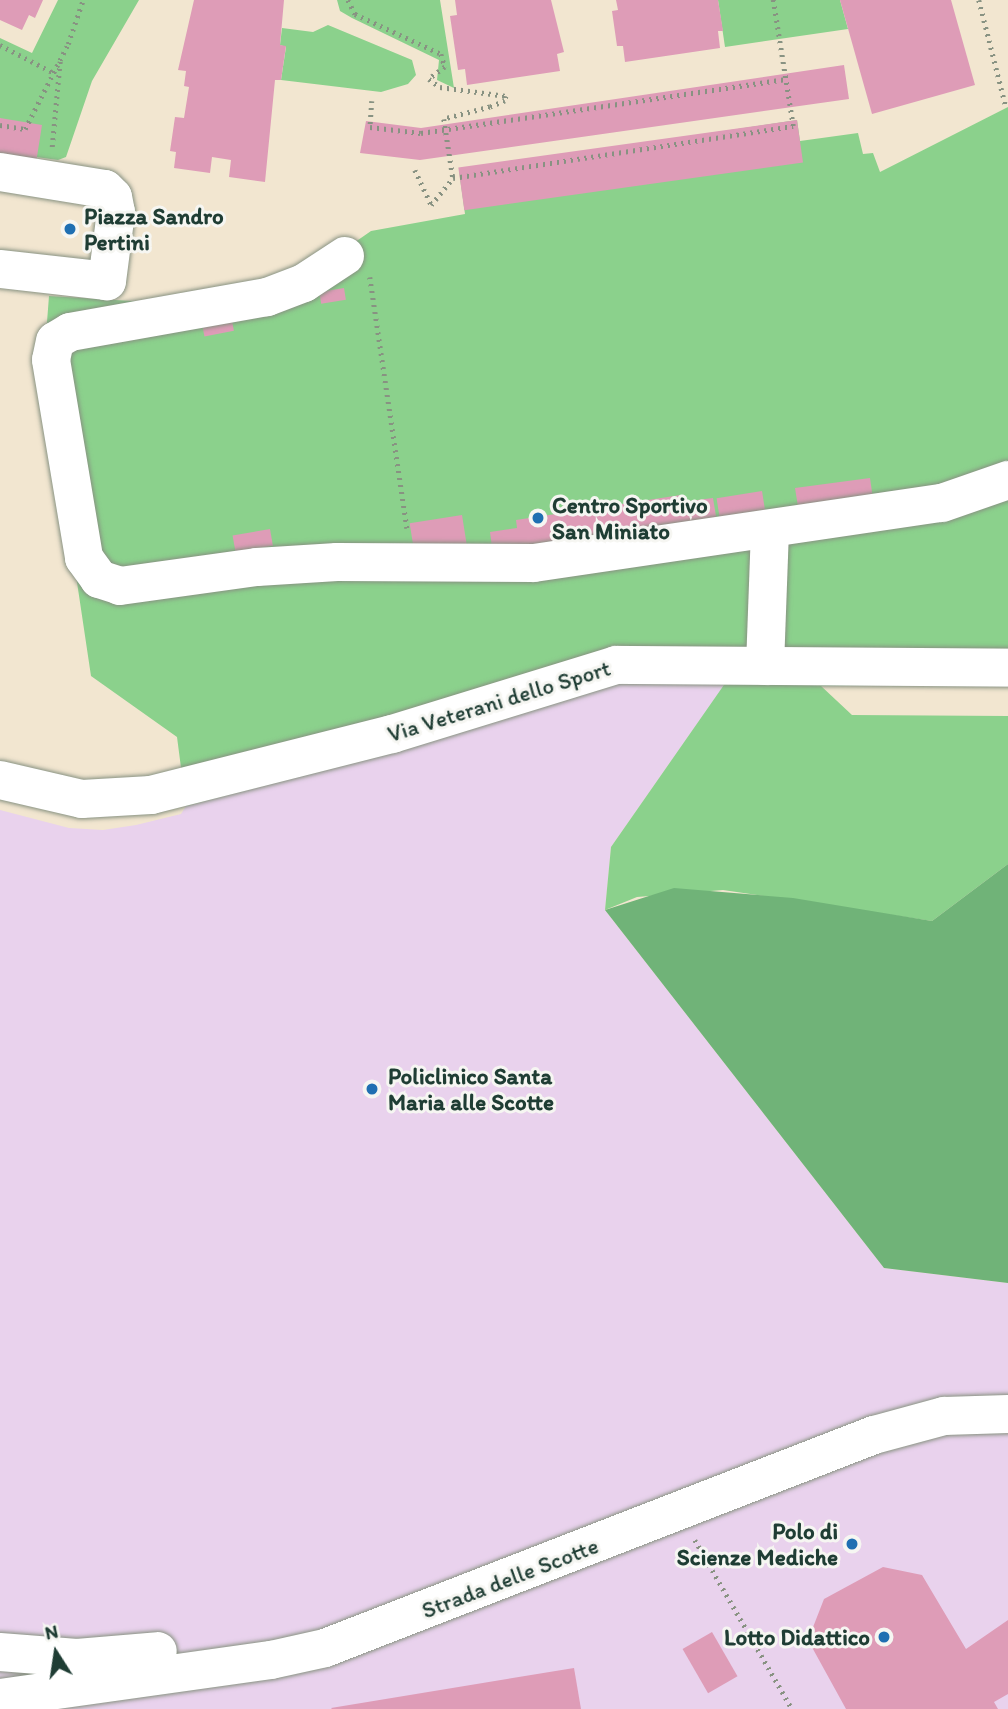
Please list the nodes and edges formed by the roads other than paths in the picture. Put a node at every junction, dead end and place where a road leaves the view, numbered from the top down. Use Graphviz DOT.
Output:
graph roads {
  1 [pos="0,172"];
  2 [pos="356,260"];
  3 [pos="0,269"];
  4 [pos="1008,480"];
  5 [pos="770,529"];
  6 [pos="765,666"];
  7 [pos="1008,668"];
  8 [pos="0,780"];
  9 [pos="1008,1414"];
  10 [pos="0,1652"];
  11 [pos="248,1664"];
  12 [pos="0,1698"];
  1 -- 3 [label="street"];
  2 -- 5 [label="street"];
  4 -- 5 [label="street"];
  5 -- 6 [label="street"];
  6 -- 7 [label="street, Via Veterani dello Sport"];
  6 -- 8 [label="street, Via Veterani dello Sport"];
  9 -- 11 [label="street, Strada delle Scotte"];
  10 -- 11 [label="street"];
  11 -- 12 [label="street, Strada delle Scotte"];
}
